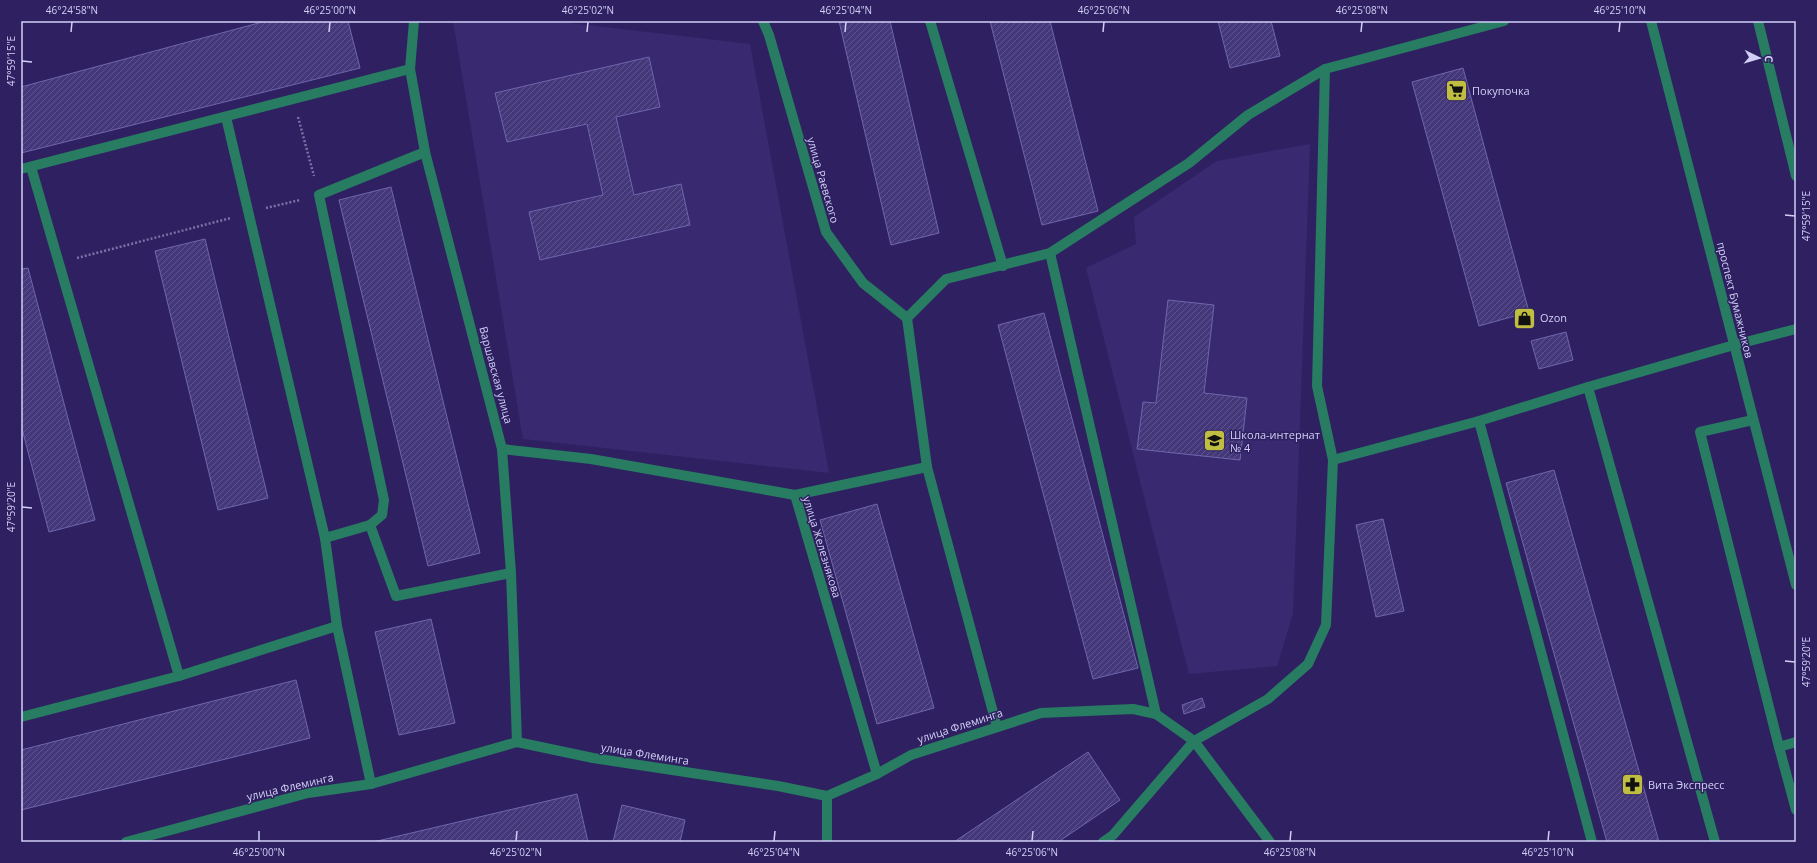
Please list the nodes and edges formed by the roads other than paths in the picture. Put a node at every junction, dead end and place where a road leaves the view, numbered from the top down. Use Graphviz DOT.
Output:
graph roads {
  1 [pos="414,21"];
  2 [pos="763,21"];
  3 [pos="930,21"];
  4 [pos="1504,21"];
  5 [pos="1651,21"];
  6 [pos="1758,21"];
  7 [pos="410,69"];
  8 [pos="1325,69"];
  9 [pos="226,117"];
  10 [pos="425,152"];
  11 [pos="31,167"];
  12 [pos="21,169"];
  13 [pos="1796,176"];
  14 [pos="1050,253"];
  15 [pos="1003,266"];
  16 [pos="907,318"];
  17 [pos="1796,329"];
  18 [pos="1734,345"];
  19 [pos="1588,387"];
  20 [pos="1753,420"];
  21 [pos="1479,421"];
  22 [pos="502,449"];
  23 [pos="1333,460"];
  24 [pos="928,467"];
  25 [pos="794,495"];
  26 [pos="370,525"];
  27 [pos="325,538"];
  28 [pos="511,573"];
  29 [pos="1796,585"];
  30 [pos="337,626"];
  31 [pos="179,676"];
  32 [pos="1156,714"];
  33 [pos="21,717"];
  34 [pos="997,727"];
  35 [pos="1194,741"];
  36 [pos="517,742"];
  37 [pos="1796,742"];
  38 [pos="1779,747"];
  39 [pos="877,774"];
  40 [pos="370,784"];
  41 [pos="827,796"];
  42 [pos="1796,810"];
  43 [pos="126,842"];
  44 [pos="827,842"];
  45 [pos="1103,842"];
  46 [pos="1270,842"];
  47 [pos="1592,842"];
  48 [pos="1715,842"];
  1 -- 7 [label="street, Варшавская улица"];
  2 -- 16 [label="street, улица Раевского"];
  3 -- 15 [label="street"];
  4 -- 8 [label="street"];
  5 -- 18 [label="street, проспект Бумажников"];
  6 -- 13 [label="street"];
  7 -- 9 [label="street"];
  7 -- 10 [label="street, Варшавская улица"];
  8 -- 14 [label="street"];
  8 -- 23 [label="street"];
  9 -- 11 [label="street"];
  9 -- 27 [label="street"];
  10 -- 22 [label="street, Варшавская улица"];
  10 -- 26 [label="street"];
  11 -- 12 [label="street"];
  11 -- 31 [label="street"];
  14 -- 15 [label="street"];
  14 -- 32 [label="street"];
  15 -- 16 [label="street"];
  16 -- 24 [label="street"];
  17 -- 18 [label="street"];
  18 -- 19 [label="street"];
  18 -- 20 [label="street, проспект Бумажников"];
  19 -- 21 [label="street"];
  19 -- 48 [label="street"];
  20 -- 29 [label="street, проспект Бумажников"];
  20 -- 38 [label="street"];
  21 -- 23 [label="street"];
  21 -- 47 [label="street"];
  22 -- 25 [label="street, улица Железнякова"];
  22 -- 28 [label="street, Варшавская улица"];
  23 -- 35 [label="street"];
  24 -- 25 [label="street"];
  24 -- 34 [label="street"];
  25 -- 39 [label="street, улица Железнякова"];
  26 -- 27 [label="street"];
  26 -- 28 [label="street"];
  27 -- 30 [label="street"];
  28 -- 36 [label="street, Варшавская улица"];
  30 -- 31 [label="street"];
  30 -- 40 [label="street"];
  31 -- 33 [label="street"];
  32 -- 34 [label="street, улица Флеминга"];
  32 -- 35 [label="street"];
  34 -- 39 [label="street, улица Флеминга"];
  35 -- 45 [label="street"];
  35 -- 46 [label="street"];
  36 -- 40 [label="street, улица Флеминга"];
  36 -- 41 [label="street, улица Флеминга"];
  37 -- 38 [label="street"];
  38 -- 42 [label="street"];
  39 -- 41 [label="street, улица Флеминга"];
  40 -- 43 [label="street, улица Флеминга"];
  41 -- 44 [label="street"];
}
